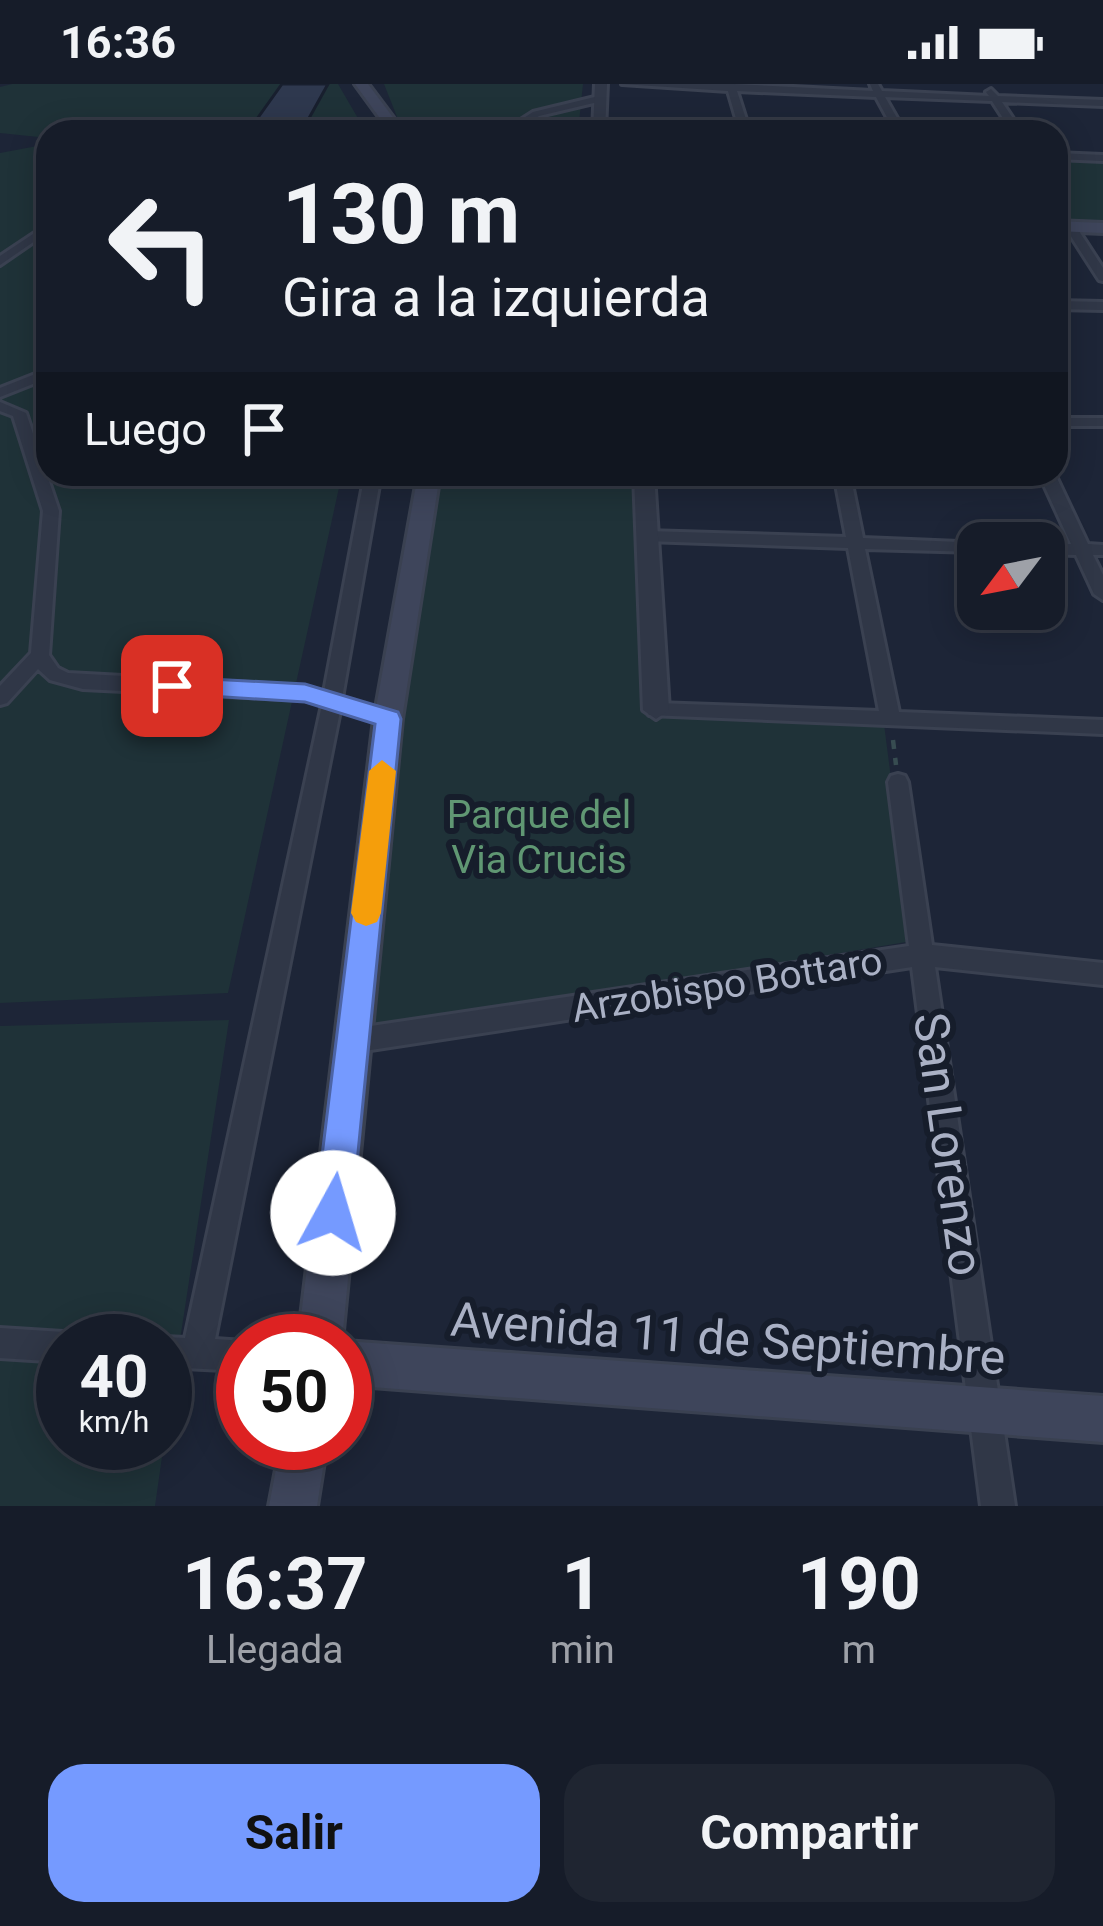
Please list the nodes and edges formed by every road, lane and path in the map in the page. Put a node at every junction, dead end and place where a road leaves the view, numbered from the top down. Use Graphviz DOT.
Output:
graph roads {
  1 [pos="361,84"];
  2 [pos="626,84"];
  3 [pos="985,84"];
  4 [pos="730,86"];
  5 [pos="877,89"];
  6 [pos="600,91"];
  7 [pos="995,99"];
  8 [pos="1103,103"];
  9 [pos="388,120"];
  10 [pos="526,120"];
  11 [pos="741,120"];
  12 [pos="894,120"];
  13 [pos="1009,120"];
  14 [pos="1068,157"];
  15 [pos="1103,158"];
  16 [pos="1068,226"];
  17 [pos="1103,228"];
  18 [pos="1068,231"];
  19 [pos="36,236"];
  20 [pos="0,261"];
  21 [pos="1103,277"];
  22 [pos="1068,305"];
  23 [pos="1103,306"];
  24 [pos="36,379"];
  25 [pos="8,390"];
  26 [pos="0,406"];
  27 [pos="20,413"];
  28 [pos="1068,422"];
  29 [pos="1103,422"];
  30 [pos="36,464"];
  31 [pos="43,486"];
  32 [pos="371,486"];
  33 [pos="427,486"];
  34 [pos="644,486"];
  35 [pos="845,486"];
  36 [pos="1053,486"];
  37 [pos="646,536"];
  38 [pos="860,543"];
  39 [pos="957,546"];
  40 [pos="1065,549"];
  41 [pos="1083,550"];
  42 [pos="1103,550"];
  43 [pos="1103,594"];
  44 [pos="40,655"];
  45 [pos="0,698"];
  46 [pos="332,703"];
  47 [pos="656,710"];
  48 [pos="388,719"];
  49 [pos="891,720"];
  50 [pos="1103,728"];
  51 [pos="898,782"];
  52 [pos="923,956"];
  53 [pos="1103,974"];
  54 [pos="351,1041"];
  55 [pos="190,1314"];
  56 [pos="323,1314"];
  57 [pos="0,1343"];
  58 [pos="36,1345"];
  59 [pos="372,1365"];
  60 [pos="985,1412"];
  61 [pos="1103,1419"];
  62 [pos="299,1470"];
  63 [pos="293,1506"];
  64 [pos="998,1506"];
  1 -- 9 [label="main road"];
  2 -- 4 [label="street"];
  3 -- 7 [label="street"];
  4 -- 5 [label="street"];
  4 -- 11 [label="street"];
  5 -- 7 [label="street"];
  5 -- 12 [label="street"];
  6 -- 10 [label="street"];
  7 -- 8 [label="street"];
  7 -- 13 [label="street"];
  14 -- 15 [label="street"];
  16 -- 17 [label="main road"];
  18 -- 21 [label="street"];
  19 -- 20 [label="street"];
  22 -- 23 [label="street"];
  24 -- 25 [label="street"];
  25 -- 27 [label="street"];
  26 -- 27 [label="street"];
  27 -- 30 [label="street"];
  28 -- 29 [label="street"];
  31 -- 44 [label="street"];
  32 -- 46 [label="street"];
  33 -- 48 [label="main road"];
  34 -- 37 [label="street"];
  35 -- 38 [label="street"];
  36 -- 41 [label="street"];
  37 -- 38 [label="street"];
  37 -- 47 [label="street"];
  38 -- 39 [label="street"];
  38 -- 49 [label="street"];
  40 -- 41 [label="street"];
  41 -- 42 [label="street"];
  41 -- 43 [label="street"];
  44 -- 45 [label="street"];
  44 -- 46 [label="street"];
  46 -- 48 [label="street"];
  46 -- 55 [label="street"];
  47 -- 49 [label="street"];
  48 -- 54 [label="main road"];
  49 -- 50 [label="street"];
  49 -- 51 [label="path"];
  51 -- 52 [label="street, San Lorenzo"];
  52 -- 53 [label="street, Arzobispo Bottaro"];
  52 -- 54 [label="street, Arzobispo Bottaro"];
  52 -- 60 [label="street, San Lorenzo"];
  54 -- 56 [label="main road"];
  57 -- 58 [label="street"];
  59 -- 60 [label="main road, Avenida 11 de Septiembre"];
  60 -- 61 [label="main road, Avenida 11 de Septiembre"];
  60 -- 64 [label="street, San Lorenzo"];
  62 -- 63 [label="main road"];
}
